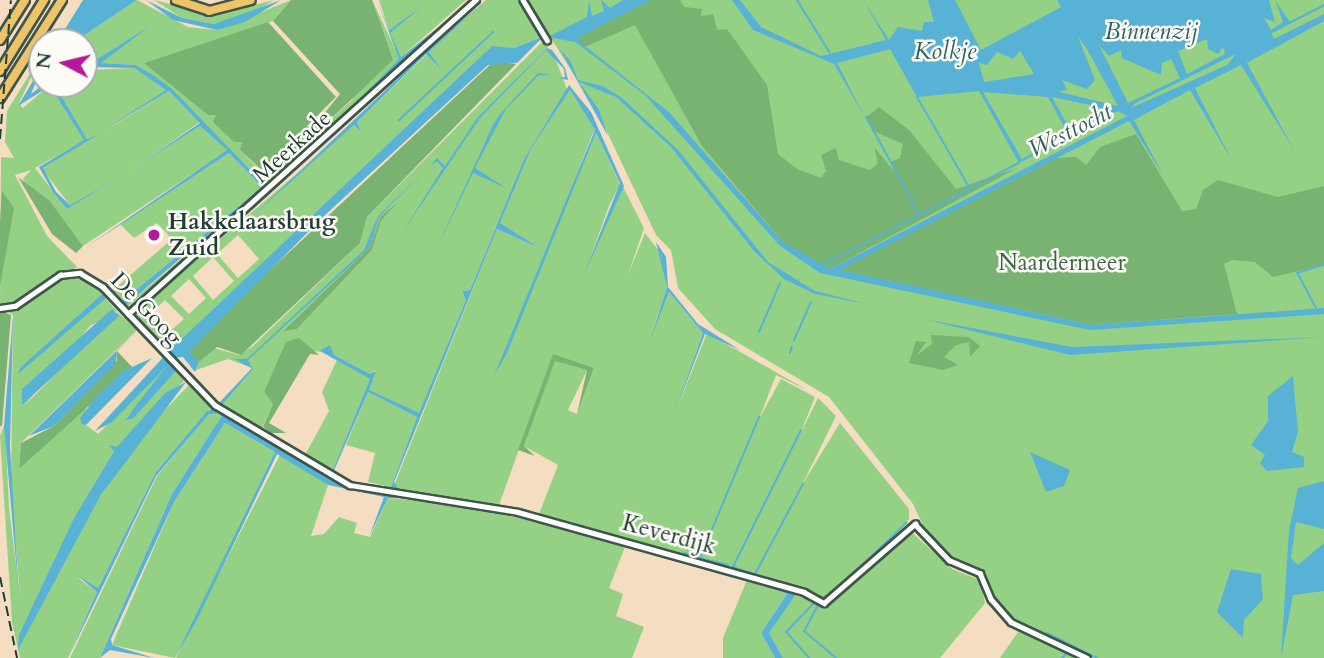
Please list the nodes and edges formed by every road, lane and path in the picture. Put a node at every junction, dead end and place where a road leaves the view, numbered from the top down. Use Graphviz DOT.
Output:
graph roads {
  1 [pos="25,0"];
  2 [pos="44,0"];
  3 [pos="62,0"];
  4 [pos="176,0"];
  5 [pos="251,0"];
  6 [pos="475,0"];
  7 [pos="523,0"];
  8 [pos="546,37"];
  9 [pos="0,40"];
  10 [pos="0,71"];
  11 [pos="0,98"];
  12 [pos="0,308"];
  13 [pos="128,314"];
  14 [pos="187,378"];
  15 [pos="1087,658"];
  1 -- 9 [label="highway"];
  2 -- 10 [label="highway"];
  3 -- 11 [label="highway"];
  4 -- 5 [label="highway"];
  6 -- 13 [label="street, Meerkade"];
  7 -- 8 [label="street"];
  12 -- 13 [label="street, De Goog"];
  13 -- 14 [label="street, De Goog"];
  14 -- 15 [label="street, Keverdijk"];
}
